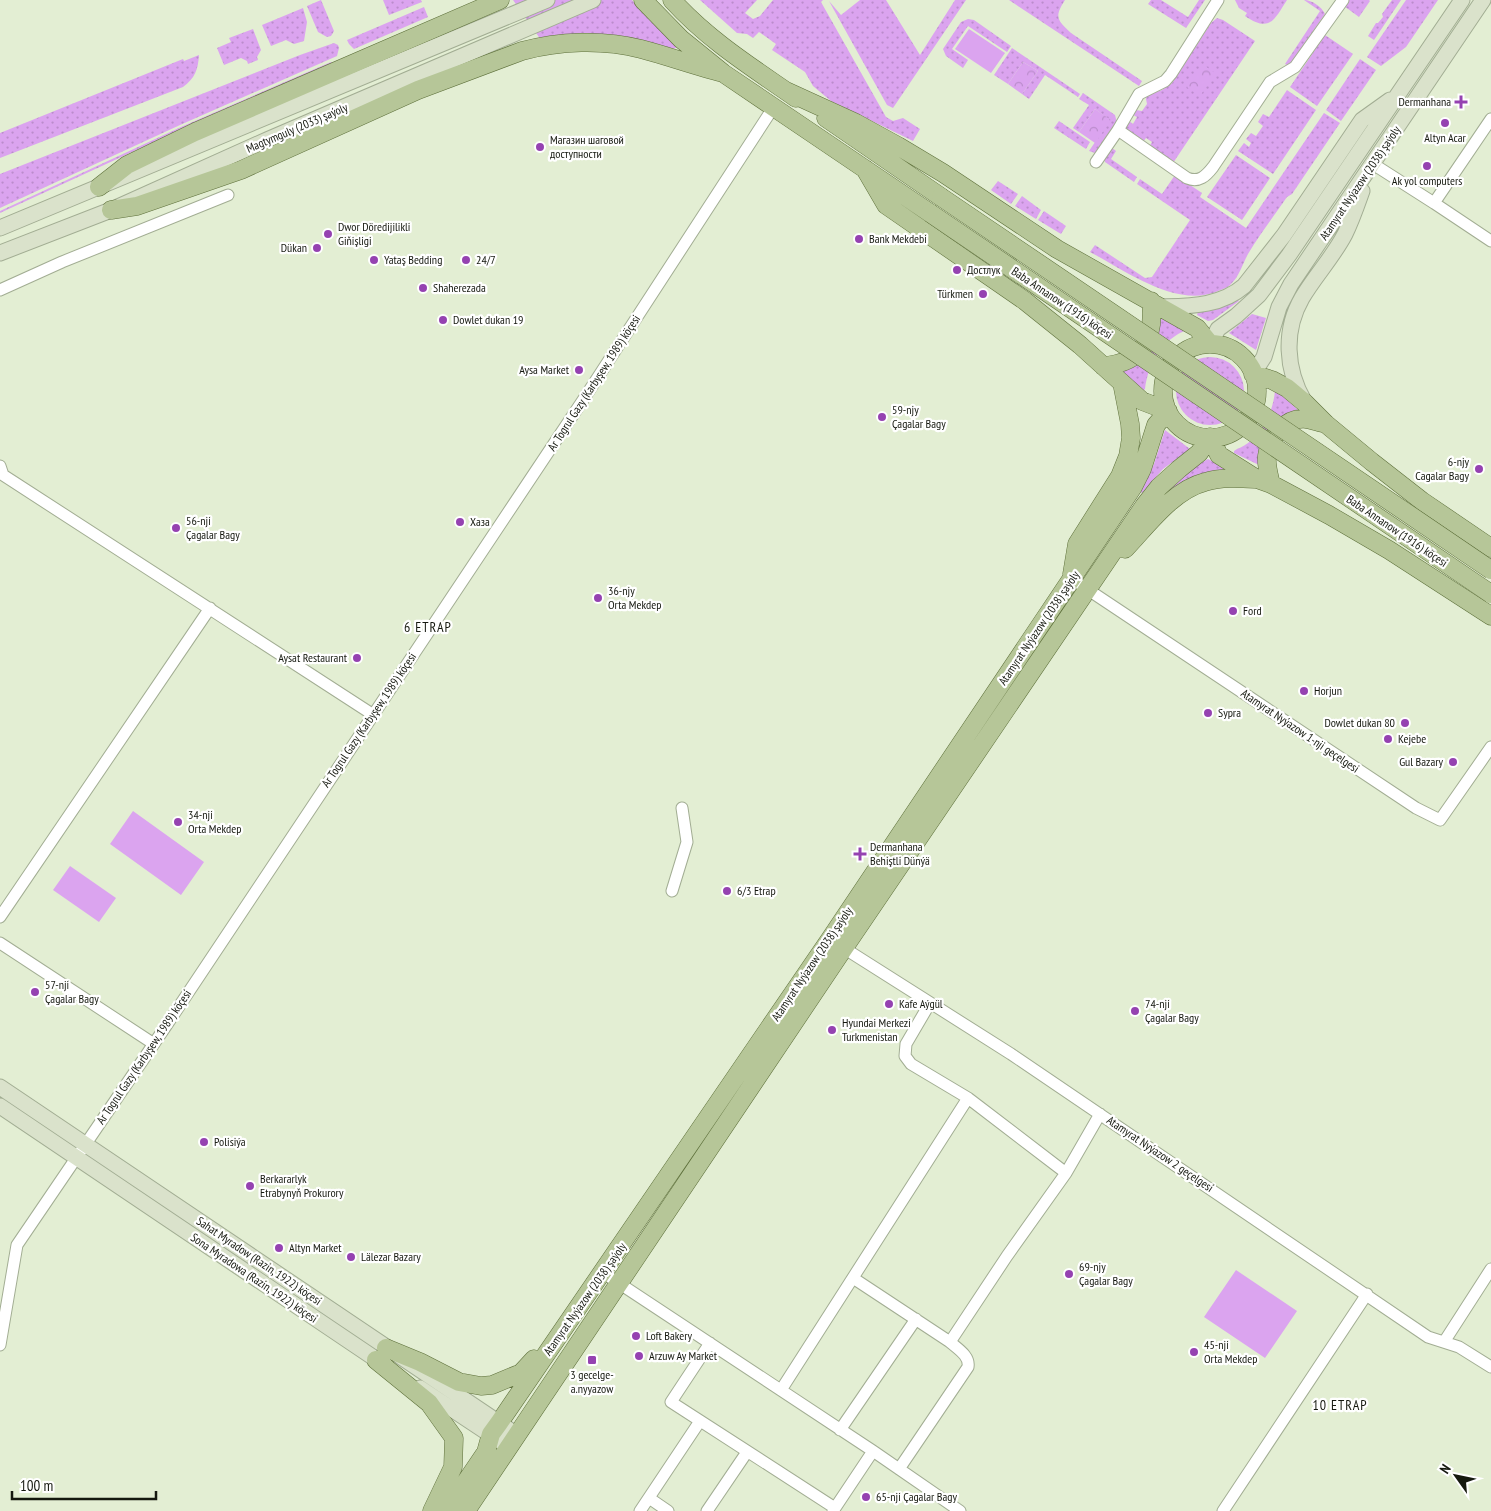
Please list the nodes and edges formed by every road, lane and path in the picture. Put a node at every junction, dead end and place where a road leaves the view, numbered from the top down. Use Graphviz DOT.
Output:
graph roads {
  1 [pos="500,0"];
  2 [pos="547,0"];
  3 [pos="593,0"];
  4 [pos="643,0"];
  5 [pos="672,0"];
  6 [pos="1218,0"];
  7 [pos="1343,0"];
  8 [pos="1462,0"];
  9 [pos="1483,0"];
  10 [pos="723,74"];
  11 [pos="786,91"];
  12 [pos="1399,93"];
  13 [pos="773,108"];
  14 [pos="1491,120"];
  15 [pos="1118,130"];
  16 [pos="1096,162"];
  17 [pos="1373,164"];
  18 [pos="866,169"];
  19 [pos="99,187"];
  20 [pos="228,195"];
  21 [pos="1434,203"];
  22 [pos="111,210"];
  23 [pos="0,228"];
  24 [pos="1491,241"];
  25 [pos="0,253"];
  26 [pos="0,290"];
  27 [pos="1156,304"];
  28 [pos="1210,344"];
  29 [pos="1103,366"];
  30 [pos="1254,374"];
  31 [pos="1122,383"];
  32 [pos="1305,403"];
  33 [pos="1168,411"];
  34 [pos="1326,424"];
  35 [pos="1210,437"];
  36 [pos="0,466"];
  37 [pos="1264,481"];
  38 [pos="1491,548"];
  39 [pos="1491,570"];
  40 [pos="1072,579"];
  41 [pos="1087,589"];
  42 [pos="1491,594"];
  43 [pos="210,608"];
  44 [pos="1491,616"];
  45 [pos="372,714"];
  46 [pos="1491,747"];
  47 [pos="682,808"];
  48 [pos="672,891"];
  49 [pos="0,917"];
  50 [pos="0,943"];
  51 [pos="837,944"];
  52 [pos="930,1003"];
  53 [pos="154,1044"];
  54 [pos="0,1087"];
  55 [pos="968,1098"];
  56 [pos="0,1106"];
  57 [pos="1100,1114"];
  58 [pos="85,1145"];
  59 [pos="76,1158"];
  60 [pos="1066,1173"];
  61 [pos="1491,1269"];
  62 [pos="602,1272"];
  63 [pos="853,1278"];
  64 [pos="620,1283"];
  65 [pos="1367,1294"];
  66 [pos="916,1319"];
  67 [pos="950,1342"];
  68 [pos="1444,1342"];
  69 [pos="710,1343"];
  70 [pos="0,1345"];
  71 [pos="381,1354"];
  72 [pos="1491,1367"];
  73 [pos="781,1390"];
  74 [pos="700,1421"];
  75 [pos="495,1429"];
  76 [pos="840,1430"];
  77 [pos="513,1441"];
  78 [pos="873,1451"];
  79 [pos="747,1452"];
  80 [pos="899,1469"];
  81 [pos="649,1498"];
  82 [pos="834,1510"];
  83 [pos="432,1511"];
  84 [pos="446,1511"];
  85 [pos="466,1511"];
  86 [pos="640,1511"];
  87 [pos="668,1511"];
  88 [pos="707,1511"];
  89 [pos="960,1511"];
  90 [pos="1223,1511"];
  1 -- 19 [label="main road"];
  2 -- 19 [label="main road, Magtymguly (2033) şaýoly"];
  3 -- 22 [label="main road, Magtymguly (2033) şaýoly"];
  4 -- 10 [label="main road, Baba Annanow (1916) köçesi"];
  5 -- 11 [label="main road, Baba Annanow (1916) köçesi"];
  6 -- 15 [label="street"];
  7 -- 15 [label="street"];
  8 -- 12 [label="main road, Atamyrat Nyýazow (2038) şaýoly"];
  9 -- 17 [label="main road, Atamyrat Nyýazow (2038) şaýoly"];
  10 -- 13 [label="main road, Baba Annanow (1916) köçesi"];
  10 -- 22 [label="main road"];
  11 -- 27 [label="main road"];
  11 -- 39 [label="main road, Baba Annanow (1916) köçesi, bridge"];
  12 -- 27 [label="main road"];
  12 -- 28 [label="main road, Atamyrat Nyýazow (2038) şaýoly"];
  13 -- 18 [label="main road, Baba Annanow (1916) köçesi"];
  13 -- 45 [label="street, Ar Togrul Gazy (Karbyşew, 1989) köçesi"];
  14 -- 21 [label="street"];
  15 -- 16 [label="street"];
  17 -- 21 [label="street"];
  17 -- 30 [label="main road, Atamyrat Nyýazow (2038) şaýoly"];
  17 -- 32 [label="main road"];
  18 -- 29 [label="main road"];
  18 -- 42 [label="main road, Baba Annanow (1916) köçesi, bridge"];
  19 -- 23 [label="main road, Magtymguly (2033) şaýoly"];
  20 -- 26 [label="street"];
  21 -- 24 [label="street"];
  22 -- 25 [label="main road, Magtymguly (2033) şaýoly"];
  27 -- 28 [label="main road"];
  27 -- 29 [label="main road"];
  28 -- 30 [label="main road"];
  28 -- 33 [label="main road"];
  29 -- 31 [label="main road"];
  30 -- 32 [label="main road"];
  30 -- 35 [label="main road"];
  31 -- 33 [label="main road"];
  31 -- 40 [label="main road"];
  32 -- 34 [label="main road"];
  33 -- 35 [label="main road"];
  33 -- 40 [label="main road, Atamyrat Nyýazow (2038) şaýoly"];
  34 -- 37 [label="main road"];
  34 -- 38 [label="main road"];
  35 -- 37 [label="main road"];
  35 -- 41 [label="main road, Atamyrat Nyýazow (2038) şaýoly"];
  36 -- 43 [label="street"];
  37 -- 41 [label="main road"];
  37 -- 44 [label="main road"];
  40 -- 41 [label="street"];
  40 -- 51 [label="main road, Atamyrat Nyýazow (2038) şaýoly"];
  41 -- 46 [label="street, Atamyrat Nyýazow 1-nji geçelgesi"];
  41 -- 51 [label="main road, Atamyrat Nyýazow (2038) şaýoly"];
  43 -- 45 [label="street"];
  43 -- 49 [label="street"];
  45 -- 53 [label="street, Ar Togrul Gazy (Karbyşew, 1989) köçesi"];
  47 -- 48 [label="street"];
  50 -- 53 [label="street"];
  51 -- 52 [label="street, Atamyrat Nyýazow 2 geçelgesi"];
  51 -- 62 [label="main road, Atamyrat Nyýazow (2038) şaýoly"];
  51 -- 64 [label="main road, Atamyrat Nyýazow (2038) şaýoly"];
  52 -- 55 [label="street"];
  52 -- 57 [label="street, Atamyrat Nyýazow 2 geçelgesi"];
  53 -- 58 [label="street, Ar Togrul Gazy (Karbyşew, 1989) köçesi"];
  54 -- 58 [label="main road, Sahat Myradow (Razin, 1922) köçesi"];
  55 -- 60 [label="street"];
  55 -- 63 [label="street"];
  56 -- 59 [label="main road, Sona Myradowa (Razin, 1922) köçesi"];
  57 -- 60 [label="street"];
  57 -- 65 [label="street, Atamyrat Nyýazow 2 geçelgesi"];
  58 -- 59 [label="street, Ar Togrul Gazy (Karbyşew, 1989) köçesi"];
  58 -- 71 [label="main road, Sahat Myradow (Razin, 1922) köçesi"];
  59 -- 70 [label="street, Ar Togrul Gazy (Karbyşew, 1989) köçesi"];
  59 -- 71 [label="main road, Sona Myradowa (Razin, 1922) köçesi"];
  60 -- 67 [label="street"];
  61 -- 68 [label="street"];
  62 -- 64 [label="street"];
  62 -- 71 [label="main road"];
  62 -- 75 [label="main road, Atamyrat Nyýazow (2038) şaýoly"];
  63 -- 66 [label="street"];
  63 -- 73 [label="street"];
  64 -- 69 [label="street"];
  64 -- 77 [label="main road, Atamyrat Nyýazow (2038) şaýoly"];
  65 -- 68 [label="street, Atamyrat Nyýazow 2 geçelgesi"];
  65 -- 90 [label="street"];
  66 -- 67 [label="street"];
  66 -- 76 [label="street"];
  67 -- 80 [label="street"];
  68 -- 72 [label="street, Atamyrat Nyýazow 2 geçelgesi"];
  69 -- 73 [label="street"];
  69 -- 74 [label="street"];
  71 -- 75 [label="main road, Sona Myradowa (Razin, 1922) köçesi"];
  71 -- 83 [label="main road"];
  73 -- 76 [label="street"];
  74 -- 79 [label="street"];
  74 -- 81 [label="street"];
  75 -- 77 [label="main road, Sona Myradowa (Razin, 1922) köçesi"];
  75 -- 84 [label="main road, Atamyrat Nyýazow (2038) şaýoly"];
  76 -- 78 [label="street"];
  77 -- 85 [label="main road, Atamyrat Nyýazow (2038) şaýoly"];
  78 -- 80 [label="street"];
  78 -- 82 [label="street"];
  79 -- 82 [label="street"];
  79 -- 88 [label="street"];
  80 -- 89 [label="street"];
  81 -- 86 [label="street"];
  81 -- 87 [label="street"];
}
